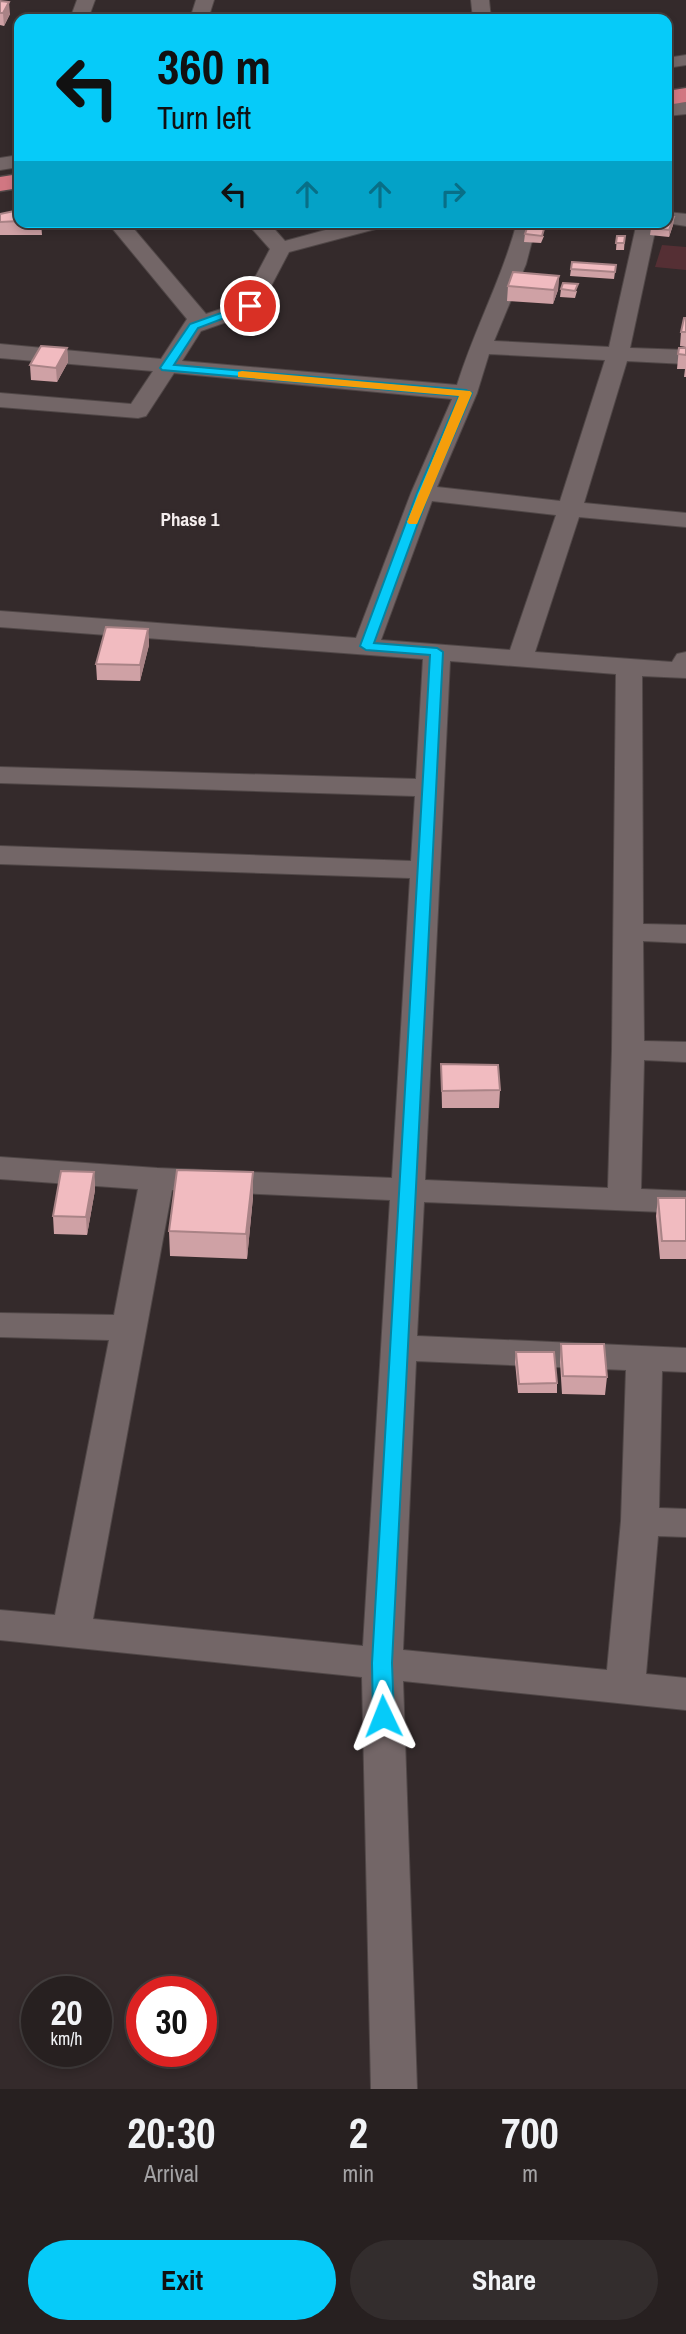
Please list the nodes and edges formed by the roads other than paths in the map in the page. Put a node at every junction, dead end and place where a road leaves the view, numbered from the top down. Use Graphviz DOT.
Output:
graph roads {
  1 [pos="122,228"];
  2 [pos="262,228"];
  3 [pos="357,228"];
  4 [pos="525,228"];
  5 [pos="646,228"];
  6 [pos="281,248"];
  7 [pos="194,326"];
  8 [pos="480,347"];
  9 [pos="0,351"];
  10 [pos="618,354"];
  11 [pos="686,357"];
  12 [pos="166,368"];
  13 [pos="466,393"];
  14 [pos="0,400"];
  15 [pos="423,493"];
  16 [pos="570,509"];
  17 [pos="686,520"];
  18 [pos="0,619"];
  19 [pos="366,646"];
  20 [pos="437,652"];
  21 [pos="520,658"];
  22 [pos="629,667"];
  23 [pos="685,672"];
  24 [pos="0,775"];
  25 [pos="429,788"];
  26 [pos="0,855"];
  27 [pos="425,870"];
  28 [pos="629,932"];
  29 [pos="686,934"];
  30 [pos="628,1050"];
  31 [pos="686,1052"];
  32 [pos="0,1168"];
  33 [pos="157,1179"];
  34 [pos="407,1190"];
  35 [pos="624,1199"];
  36 [pos="686,1202"];
  37 [pos="0,1325"];
  38 [pos="128,1328"];
  39 [pos="399,1348"];
  40 [pos="644,1359"];
  41 [pos="686,1360"];
  42 [pos="640,1521"];
  43 [pos="686,1523"];
  44 [pos="0,1625"];
  45 [pos="71,1632"];
  46 [pos="382,1663"];
  47 [pos="625,1688"];
  48 [pos="686,1694"];
  49 [pos="394,2089"];
  1 -- 7 [label="street"];
  2 -- 6 [label="street"];
  3 -- 6 [label="street"];
  4 -- 8 [label="street"];
  5 -- 10 [label="street"];
  6 -- 7 [label="street"];
  7 -- 12 [label="street"];
  8 -- 10 [label="street"];
  8 -- 13 [label="street"];
  9 -- 12 [label="street"];
  10 -- 11 [label="street"];
  10 -- 16 [label="street"];
  12 -- 13 [label="street"];
  12 -- 14 [label="street"];
  13 -- 15 [label="street"];
  15 -- 16 [label="street"];
  15 -- 19 [label="street"];
  16 -- 17 [label="street"];
  16 -- 21 [label="street"];
  18 -- 19 [label="street"];
  19 -- 20 [label="street"];
  20 -- 21 [label="street"];
  20 -- 25 [label="street"];
  21 -- 22 [label="street"];
  22 -- 23 [label="street"];
  22 -- 28 [label="street"];
  24 -- 25 [label="street"];
  25 -- 27 [label="street"];
  26 -- 27 [label="street"];
  27 -- 34 [label="street"];
  28 -- 29 [label="street"];
  28 -- 30 [label="street"];
  30 -- 31 [label="street"];
  30 -- 35 [label="street"];
  32 -- 33 [label="street"];
  33 -- 34 [label="street"];
  33 -- 38 [label="street"];
  34 -- 35 [label="street"];
  34 -- 39 [label="street"];
  35 -- 36 [label="street"];
  37 -- 38 [label="street"];
  38 -- 45 [label="street"];
  39 -- 40 [label="street"];
  39 -- 46 [label="street"];
  40 -- 41 [label="street"];
  40 -- 42 [label="street"];
  42 -- 43 [label="street"];
  42 -- 47 [label="street"];
  44 -- 45 [label="street"];
  45 -- 46 [label="street"];
  46 -- 47 [label="street"];
  46 -- 49 [label="street"];
  47 -- 48 [label="street"];
}
